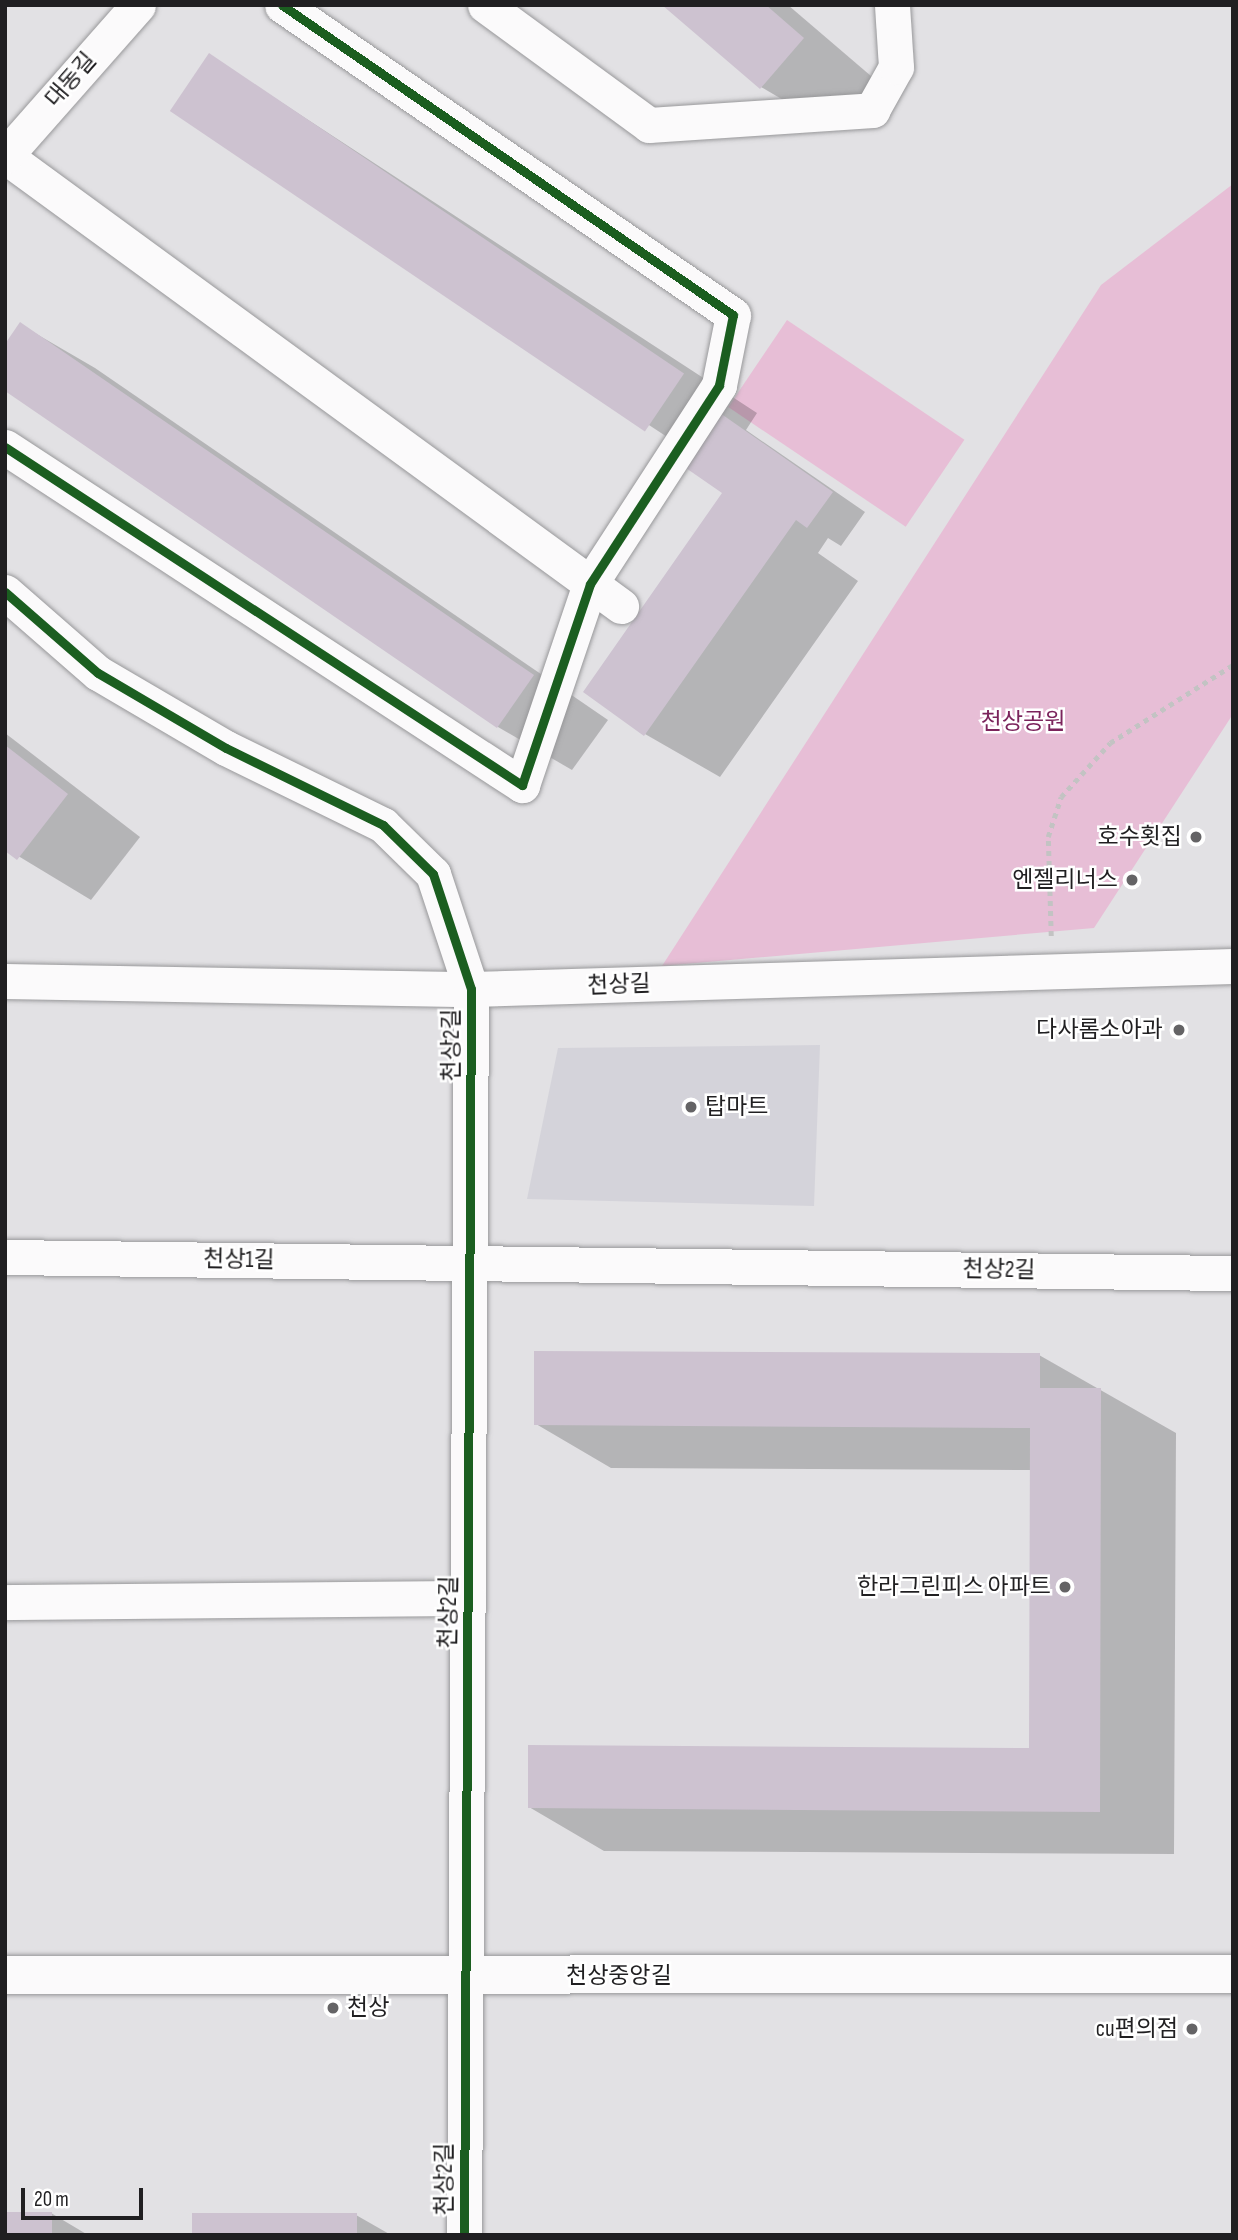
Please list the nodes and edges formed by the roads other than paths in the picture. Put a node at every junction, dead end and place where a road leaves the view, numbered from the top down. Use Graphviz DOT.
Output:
graph roads {
  1 [pos="138,5"];
  2 [pos="282,5"];
  3 [pos="485,5"];
  4 [pos="892,5"];
  5 [pos="5,156"];
  6 [pos="5,447"];
  7 [pos="590,584"];
  8 [pos="5,592"];
  9 [pos="621,606"];
  10 [pos="1233,966"];
  11 [pos="5,981"];
  12 [pos="471,989"];
  13 [pos="5,1257"];
  14 [pos="472,1263"];
  15 [pos="1233,1273"];
  16 [pos="468,1598"];
  17 [pos="5,1602"];
  18 [pos="1233,1974"];
  19 [pos="5,1976"];
  20 [pos="464,1976"];
  21 [pos="464,2235"];
  1 -- 5 [label="street, 대동길"];
  2 -- 7 [label="street"];
  3 -- 4 [label="street"];
  5 -- 7 [label="street"];
  6 -- 7 [label="street"];
  7 -- 9 [label="street"];
  8 -- 12 [label="street, 천상2길"];
  10 -- 12 [label="street, 천상길"];
  11 -- 12 [label="street, 천상길"];
  12 -- 14 [label="street, 천상2길"];
  13 -- 14 [label="street, 천상1길"];
  14 -- 15 [label="street, 천상2길"];
  14 -- 16 [label="street, 천상2길"];
  16 -- 17 [label="street"];
  16 -- 20 [label="street, 천상2길"];
  18 -- 20 [label="street, 천상중앙길"];
  19 -- 20 [label="street, 천상중앙길"];
  20 -- 21 [label="street, 천상2길"];
}
